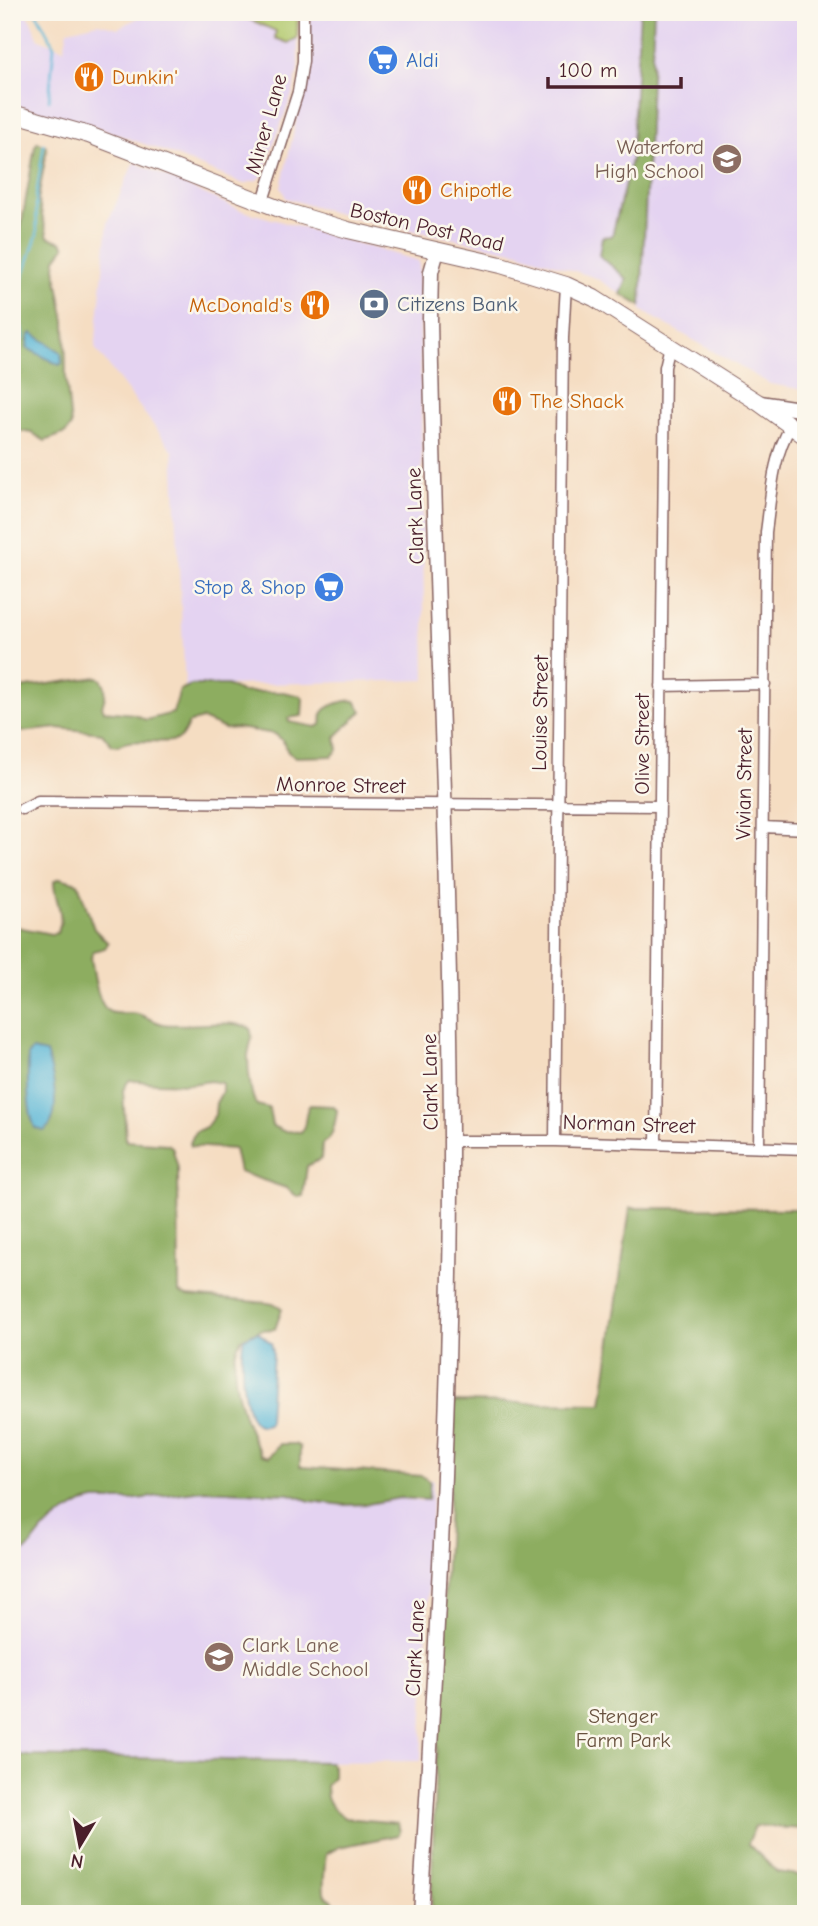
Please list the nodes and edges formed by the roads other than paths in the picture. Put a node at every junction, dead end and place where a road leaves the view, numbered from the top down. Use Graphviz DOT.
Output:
graph roads {
  1 [pos="303,12"];
  2 [pos="12,113"];
  3 [pos="262,204"];
  4 [pos="437,251"];
  5 [pos="566,285"];
  6 [pos="670,346"];
  7 [pos="759,403"];
  8 [pos="806,410"];
  9 [pos="791,426"];
  10 [pos="806,436"];
  11 [pos="765,684"];
  12 [pos="661,686"];
  13 [pos="446,806"];
  14 [pos="558,806"];
  15 [pos="660,806"];
  16 [pos="22,809"];
  17 [pos="763,827"];
  18 [pos="806,829"];
  19 [pos="452,1141"];
  20 [pos="555,1141"];
  21 [pos="656,1144"];
  22 [pos="759,1147"];
  23 [pos="806,1149"];
  24 [pos="420,1914"];
  1 -- 3 [label="street, Miner Lane"];
  2 -- 3 [label="main road, Boston Post Road"];
  3 -- 4 [label="main road, Boston Post Road"];
  4 -- 5 [label="main road, Boston Post Road"];
  4 -- 13 [label="main road, Clark Lane"];
  5 -- 6 [label="main road, Boston Post Road"];
  5 -- 14 [label="street, Louise Street"];
  6 -- 7 [label="main road, Boston Post Road"];
  6 -- 12 [label="street, Olive Street"];
  7 -- 8 [label="main road"];
  7 -- 9 [label="main road, Boston Post Road"];
  9 -- 10 [label="main road, Boston Post Road"];
  9 -- 11 [label="street, Vivian Street"];
  11 -- 12 [label="street"];
  11 -- 17 [label="street, Vivian Street"];
  12 -- 15 [label="street, Olive Street"];
  13 -- 14 [label="street, Monroe Street"];
  13 -- 16 [label="street, Monroe Street"];
  13 -- 19 [label="main road, Clark Lane"];
  14 -- 15 [label="street, Monroe Street"];
  14 -- 20 [label="street, Louise Street"];
  15 -- 21 [label="street, Olive Street"];
  17 -- 18 [label="street"];
  17 -- 22 [label="street, Vivian Street"];
  19 -- 20 [label="street, Norman Street"];
  19 -- 24 [label="main road, Clark Lane"];
  20 -- 21 [label="street, Norman Street"];
  21 -- 22 [label="street, Norman Street"];
  22 -- 23 [label="street, Norman Street"];
}
